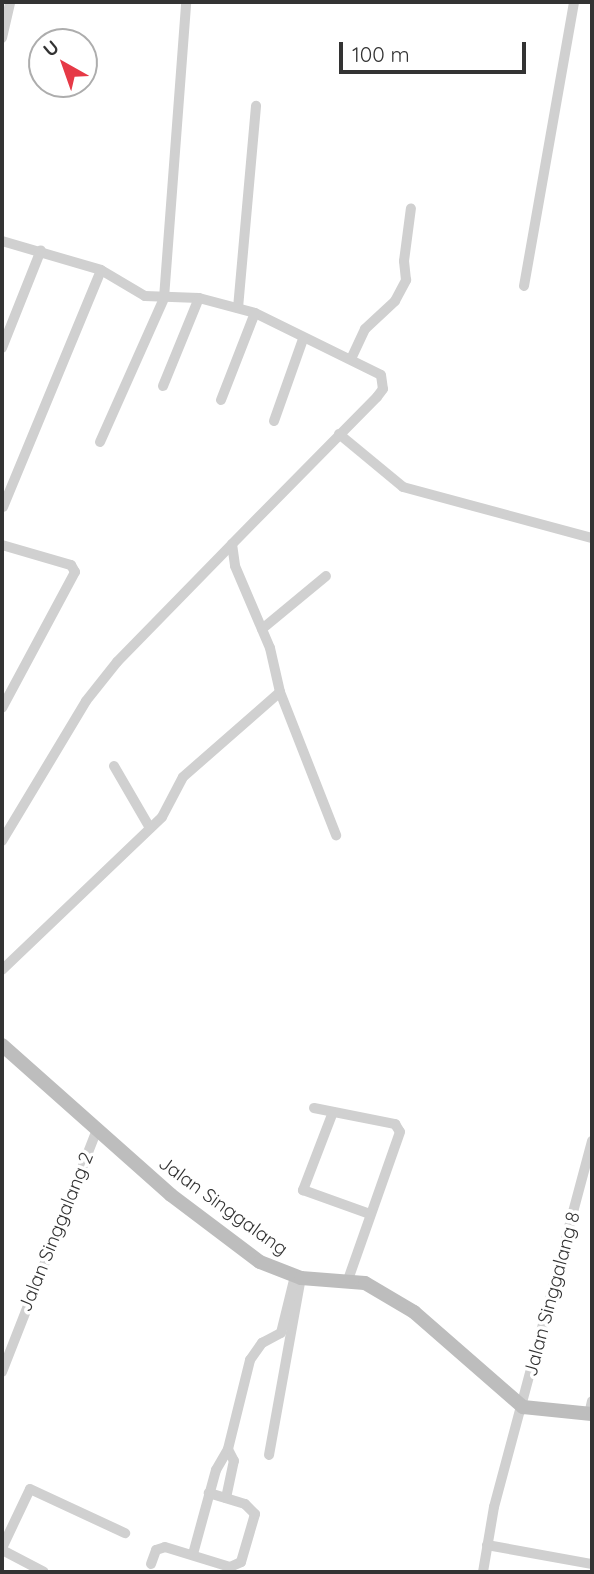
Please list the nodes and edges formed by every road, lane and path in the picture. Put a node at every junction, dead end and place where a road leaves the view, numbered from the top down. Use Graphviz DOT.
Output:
graph roads {
  1 [pos="10,2"];
  2 [pos="186,2"];
  3 [pos="574,2"];
  4 [pos="2,38"];
  5 [pos="256,106"];
  6 [pos="411,208"];
  7 [pos="2,241"];
  8 [pos="41,250"];
  9 [pos="101,270"];
  10 [pos="524,286"];
  11 [pos="199,298"];
  12 [pos="164,299"];
  13 [pos="238,308"];
  14 [pos="255,313"];
  15 [pos="303,339"];
  16 [pos="2,348"];
  17 [pos="351,359"];
  18 [pos="163,386"];
  19 [pos="220,400"];
  20 [pos="274,421"];
  21 [pos="339,435"];
  22 [pos="100,442"];
  23 [pos="4,507"];
  24 [pos="592,538"];
  25 [pos="232,544"];
  26 [pos="2,545"];
  27 [pos="326,576"];
  28 [pos="262,629"];
  29 [pos="280,692"];
  30 [pos="2,708"];
  31 [pos="114,766"];
  32 [pos="150,828"];
  33 [pos="336,835"];
  34 [pos="2,841"];
  35 [pos="2,970"];
  36 [pos="2,1045"];
  37 [pos="314,1108"];
  38 [pos="332,1112"];
  39 [pos="96,1132"];
  40 [pos="592,1141"];
  41 [pos="370,1214"];
  42 [pos="298,1277"];
  43 [pos="348,1280"];
  44 [pos="2,1371"];
  45 [pos="523,1406"];
  46 [pos="591,1410"];
  47 [pos="228,1449"];
  48 [pos="270,1455"];
  49 [pos="209,1493"];
  50 [pos="226,1497"];
  51 [pos="125,1532"];
  52 [pos="487,1545"];
  53 [pos="2,1549"];
  54 [pos="192,1554"];
  55 [pos="151,1564"];
  56 [pos="592,1564"];
  57 [pos="44,1572"];
  58 [pos="483,1572"];
  1 -- 4 [label="street"];
  2 -- 12 [label="street"];
  3 -- 10 [label="street"];
  5 -- 13 [label="street"];
  6 -- 17 [label="street"];
  7 -- 8 [label="street"];
  8 -- 9 [label="street"];
  8 -- 16 [label="street"];
  9 -- 12 [label="street"];
  9 -- 23 [label="street"];
  11 -- 12 [label="street"];
  11 -- 13 [label="street"];
  11 -- 18 [label="street"];
  12 -- 22 [label="street"];
  13 -- 14 [label="street"];
  14 -- 15 [label="street"];
  14 -- 19 [label="street"];
  15 -- 17 [label="street"];
  15 -- 20 [label="street"];
  17 -- 21 [label="street"];
  21 -- 24 [label="street"];
  21 -- 25 [label="street"];
  25 -- 28 [label="street"];
  25 -- 34 [label="street"];
  26 -- 30 [label="street"];
  27 -- 28 [label="street"];
  28 -- 29 [label="street"];
  29 -- 32 [label="street"];
  29 -- 33 [label="street"];
  31 -- 32 [label="street"];
  32 -- 35 [label="street"];
  36 -- 39 [label="main road, Jalan Singgalang"];
  37 -- 38 [label="street"];
  38 -- 41 [label="street"];
  38 -- 41 [label="street"];
  39 -- 42 [label="main road, Jalan Singgalang"];
  39 -- 44 [label="street, Jalan Singgalang 2"];
  40 -- 45 [label="street, Jalan Singgalang 8"];
  41 -- 43 [label="street"];
  42 -- 43 [label="main road, Jalan Singgalang"];
  42 -- 47 [label="street"];
  42 -- 48 [label="street"];
  43 -- 45 [label="main road, Jalan Singgalang"];
  45 -- 46 [label="main road"];
  45 -- 52 [label="street, Jalan Singgalang 8"];
  47 -- 49 [label="street"];
  47 -- 50 [label="street"];
  49 -- 50 [label="street"];
  49 -- 54 [label="street"];
  50 -- 54 [label="street"];
  51 -- 53 [label="street"];
  52 -- 56 [label="street"];
  52 -- 58 [label="street, Jalan Singgalang 8"];
  53 -- 57 [label="street"];
  54 -- 55 [label="street"];
}
